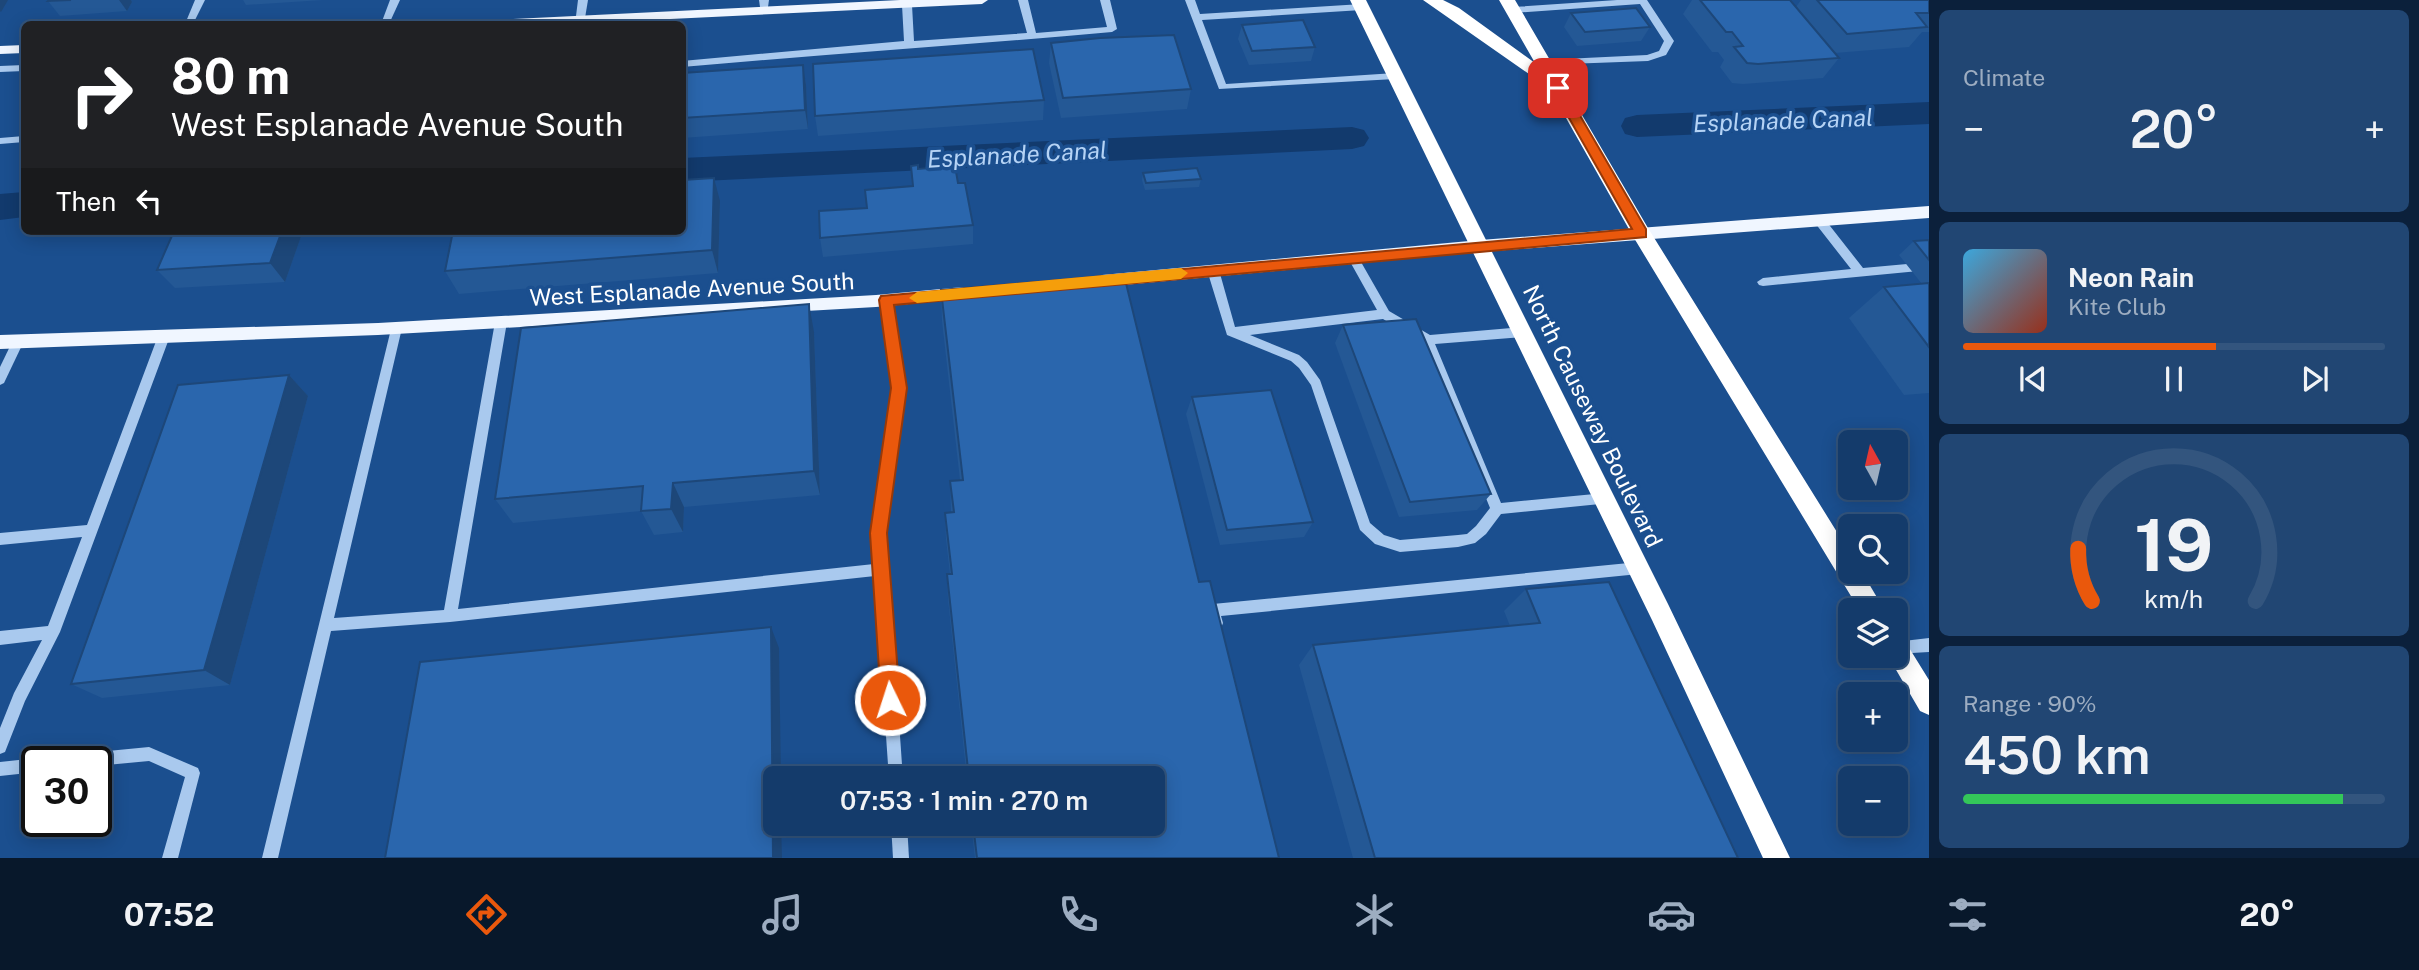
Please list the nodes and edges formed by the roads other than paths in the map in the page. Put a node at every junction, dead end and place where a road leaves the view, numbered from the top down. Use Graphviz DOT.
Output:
graph roads {
  1 [pos="200,0"];
  2 [pos="395,0"];
  3 [pos="583,0"];
  4 [pos="982,0"];
  5 [pos="1023,0"];
  6 [pos="1105,0"];
  7 [pos="1190,0"];
  8 [pos="1431,0"];
  9 [pos="1643,0"];
  10 [pos="1360,4"];
  11 [pos="906,5"];
  12 [pos="1510,5"];
  13 [pos="764,6"];
  14 [pos="1197,17"];
  15 [pos="190,21"];
  16 [pos="386,21"];
  17 [pos="580,21"];
  18 [pos="673,21"];
  19 [pos="1032,36"];
  20 [pos="909,44"];
  21 [pos="21,49"];
  22 [pos="0,50"];
  23 [pos="1543,63"];
  24 [pos="686,64"];
  25 [pos="21,68"];
  26 [pos="0,69"];
  27 [pos="1395,76"];
  28 [pos="1558,88"];
  29 [pos="21,139"];
  30 [pos="0,141"];
  31 [pos="1929,212"];
  32 [pos="1819,220"];
  33 [pos="1641,233"];
  34 [pos="1480,246"];
  35 [pos="1353,258"];
  36 [pos="1929,266"];
  37 [pos="1213,270"];
  38 [pos="1860,272"];
  39 [pos="1090,282"];
  40 [pos="1763,282"];
  41 [pos="981,292"];
  42 [pos="886,300"];
  43 [pos="1385,314"];
  44 [pos="501,322"];
  45 [pos="396,328"];
  46 [pos="1231,332"];
  47 [pos="1523,332"];
  48 [pos="164,336"];
  49 [pos="1428,340"];
  50 [pos="18,341"];
  51 [pos="0,342"];
  52 [pos="0,380"];
  53 [pos="1605,499"];
  54 [pos="1497,509"];
  55 [pos="91,530"];
  56 [pos="0,539"];
  57 [pos="1639,568"];
  58 [pos="882,569"];
  59 [pos="1865,598"];
  60 [pos="450,616"];
  61 [pos="326,625"];
  62 [pos="53,632"];
  63 [pos="1220,636"];
  64 [pos="0,638"];
  65 [pos="1929,645"];
  66 [pos="1908,646"];
  67 [pos="1908,667"];
  68 [pos="1929,703"];
  69 [pos="0,747"];
  70 [pos="112,758"];
  71 [pos="895,766"];
  72 [pos="21,767"];
  73 [pos="0,769"];
  74 [pos="900,836"];
  75 [pos="170,858"];
  76 [pos="270,858"];
  77 [pos="901,858"];
  78 [pos="1777,858"];
  1 -- 15 [label="street"];
  2 -- 16 [label="street"];
  3 -- 17 [label="street"];
  4 -- 11 [label="main road"];
  5 -- 19 [label="street"];
  6 -- 19 [label="street"];
  7 -- 14 [label="street"];
  8 -- 28 [label="highway"];
  9 -- 12 [label="street"];
  9 -- 23 [label="street"];
  10 -- 14 [label="street"];
  10 -- 27 [label="highway, North Causeway Boulevard"];
  11 -- 13 [label="main road"];
  11 -- 20 [label="street"];
  12 -- 23 [label="highway"];
  13 -- 18 [label="main road"];
  14 -- 27 [label="street"];
  19 -- 20 [label="street"];
  20 -- 24 [label="street"];
  21 -- 22 [label="main road"];
  23 -- 28 [label="highway"];
  25 -- 26 [label="street"];
  27 -- 34 [label="highway, North Causeway Boulevard"];
  28 -- 33 [label="highway"];
  29 -- 30 [label="street"];
  31 -- 32 [label="main road"];
  32 -- 33 [label="main road"];
  32 -- 38 [label="street"];
  33 -- 34 [label="main road"];
  33 -- 59 [label="highway"];
  34 -- 35 [label="main road"];
  34 -- 47 [label="highway, North Causeway Boulevard"];
  35 -- 37 [label="main road"];
  35 -- 43 [label="street"];
  36 -- 38 [label="street"];
  37 -- 39 [label="main road"];
  37 -- 46 [label="street"];
  38 -- 40 [label="street"];
  41 -- 42 [label="main road, West Esplanade Avenue South"];
  42 -- 44 [label="main road, West Esplanade Avenue South"];
  42 -- 58 [label="street"];
  43 -- 46 [label="street"];
  43 -- 49 [label="street"];
  44 -- 45 [label="main road, West Esplanade Avenue South"];
  44 -- 60 [label="street"];
  45 -- 48 [label="main road, West Esplanade Avenue South"];
  45 -- 61 [label="street"];
  46 -- 54 [label="street"];
  47 -- 49 [label="street"];
  47 -- 53 [label="highway, North Causeway Boulevard"];
  48 -- 50 [label="main road, West Esplanade Avenue South"];
  48 -- 55 [label="street"];
  49 -- 54 [label="street"];
  50 -- 51 [label="main road, West Esplanade Avenue South"];
  50 -- 52 [label="street"];
  53 -- 54 [label="street"];
  53 -- 57 [label="highway, North Causeway Boulevard"];
  55 -- 56 [label="street"];
  55 -- 62 [label="street"];
  57 -- 63 [label="street"];
  57 -- 78 [label="highway, North Causeway Boulevard"];
  58 -- 60 [label="street"];
  58 -- 71 [label="street"];
  60 -- 61 [label="street"];
  61 -- 76 [label="street"];
  62 -- 64 [label="street"];
  62 -- 69 [label="street"];
  65 -- 66 [label="street"];
  67 -- 68 [label="highway"];
  70 -- 75 [label="street"];
  72 -- 73 [label="street"];
  74 -- 77 [label="street"];
}
